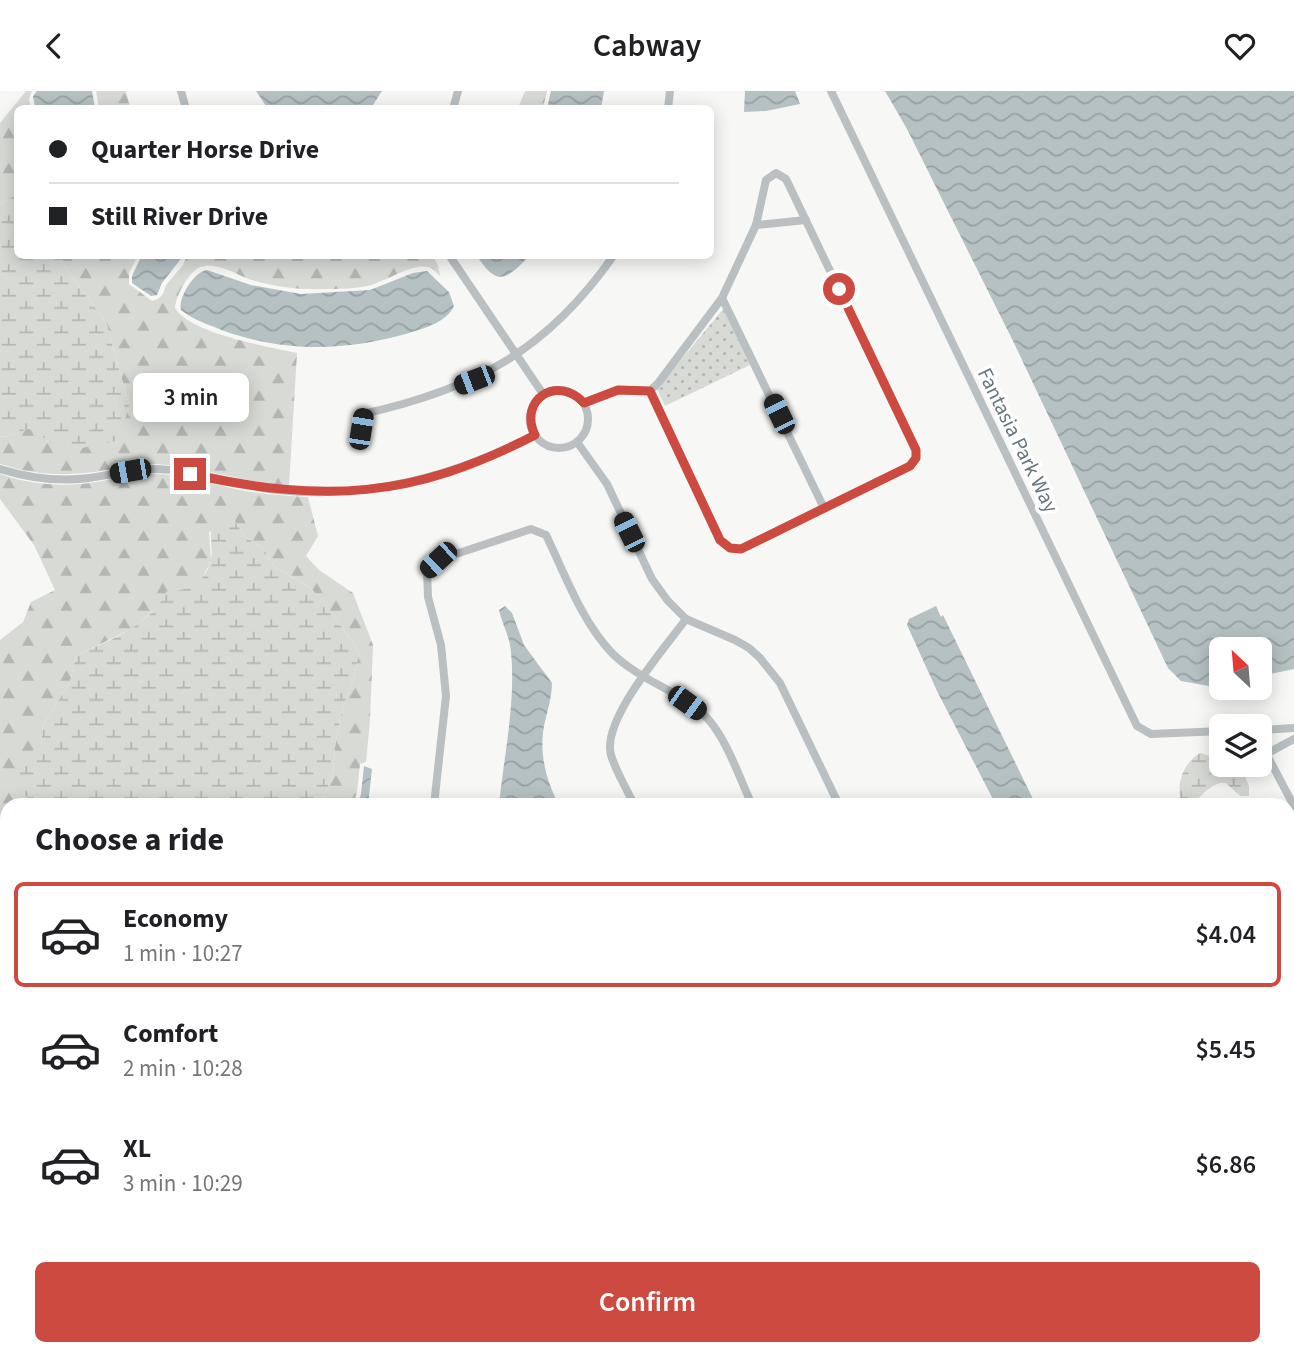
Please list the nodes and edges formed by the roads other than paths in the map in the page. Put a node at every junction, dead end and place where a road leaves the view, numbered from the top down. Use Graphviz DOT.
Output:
graph roads {
  1 [pos="831,91"];
  2 [pos="806,221"];
  3 [pos="756,225"];
  4 [pos="452,259"];
  5 [pos="611,259"];
  6 [pos="722,298"];
  7 [pos="516,355"];
  8 [pos="650,391"];
  9 [pos="543,394"];
  10 [pos="584,403"];
  11 [pos="535,435"];
  12 [pos="577,442"];
  13 [pos="359,443"];
  14 [pos="0,469"];
  15 [pos="824,508"];
  16 [pos="686,619"];
  17 [pos="642,678"];
  18 [pos="1294,728"];
  19 [pos="1272,729"];
  20 [pos="1209,732"];
  21 [pos="1294,739"];
  22 [pos="1272,751"];
  23 [pos="1272,765"];
  24 [pos="435,798"];
  25 [pos="631,798"];
  26 [pos="749,798"];
  27 [pos="836,798"];
  28 [pos="1290,798"];
  1 -- 20 [label="street, Fantasia Park Way"];
  2 -- 3 [label="street"];
  2 -- 3 [label="street"];
  2 -- 15 [label="street"];
  3 -- 6 [label="street"];
  4 -- 7 [label="street"];
  5 -- 7 [label="street"];
  6 -- 8 [label="street"];
  6 -- 15 [label="street"];
  7 -- 9 [label="street"];
  7 -- 13 [label="street"];
  8 -- 10 [label="street"];
  8 -- 15 [label="street"];
  9 -- 10 [label="street"];
  9 -- 11 [label="street"];
  10 -- 12 [label="street"];
  11 -- 12 [label="street"];
  11 -- 14 [label="street"];
  12 -- 16 [label="street"];
  16 -- 17 [label="street"];
  16 -- 27 [label="street"];
  17 -- 24 [label="street"];
  17 -- 25 [label="street"];
  17 -- 26 [label="street"];
  18 -- 19 [label="street"];
  21 -- 22 [label="street"];
  23 -- 28 [label="street"];
}
